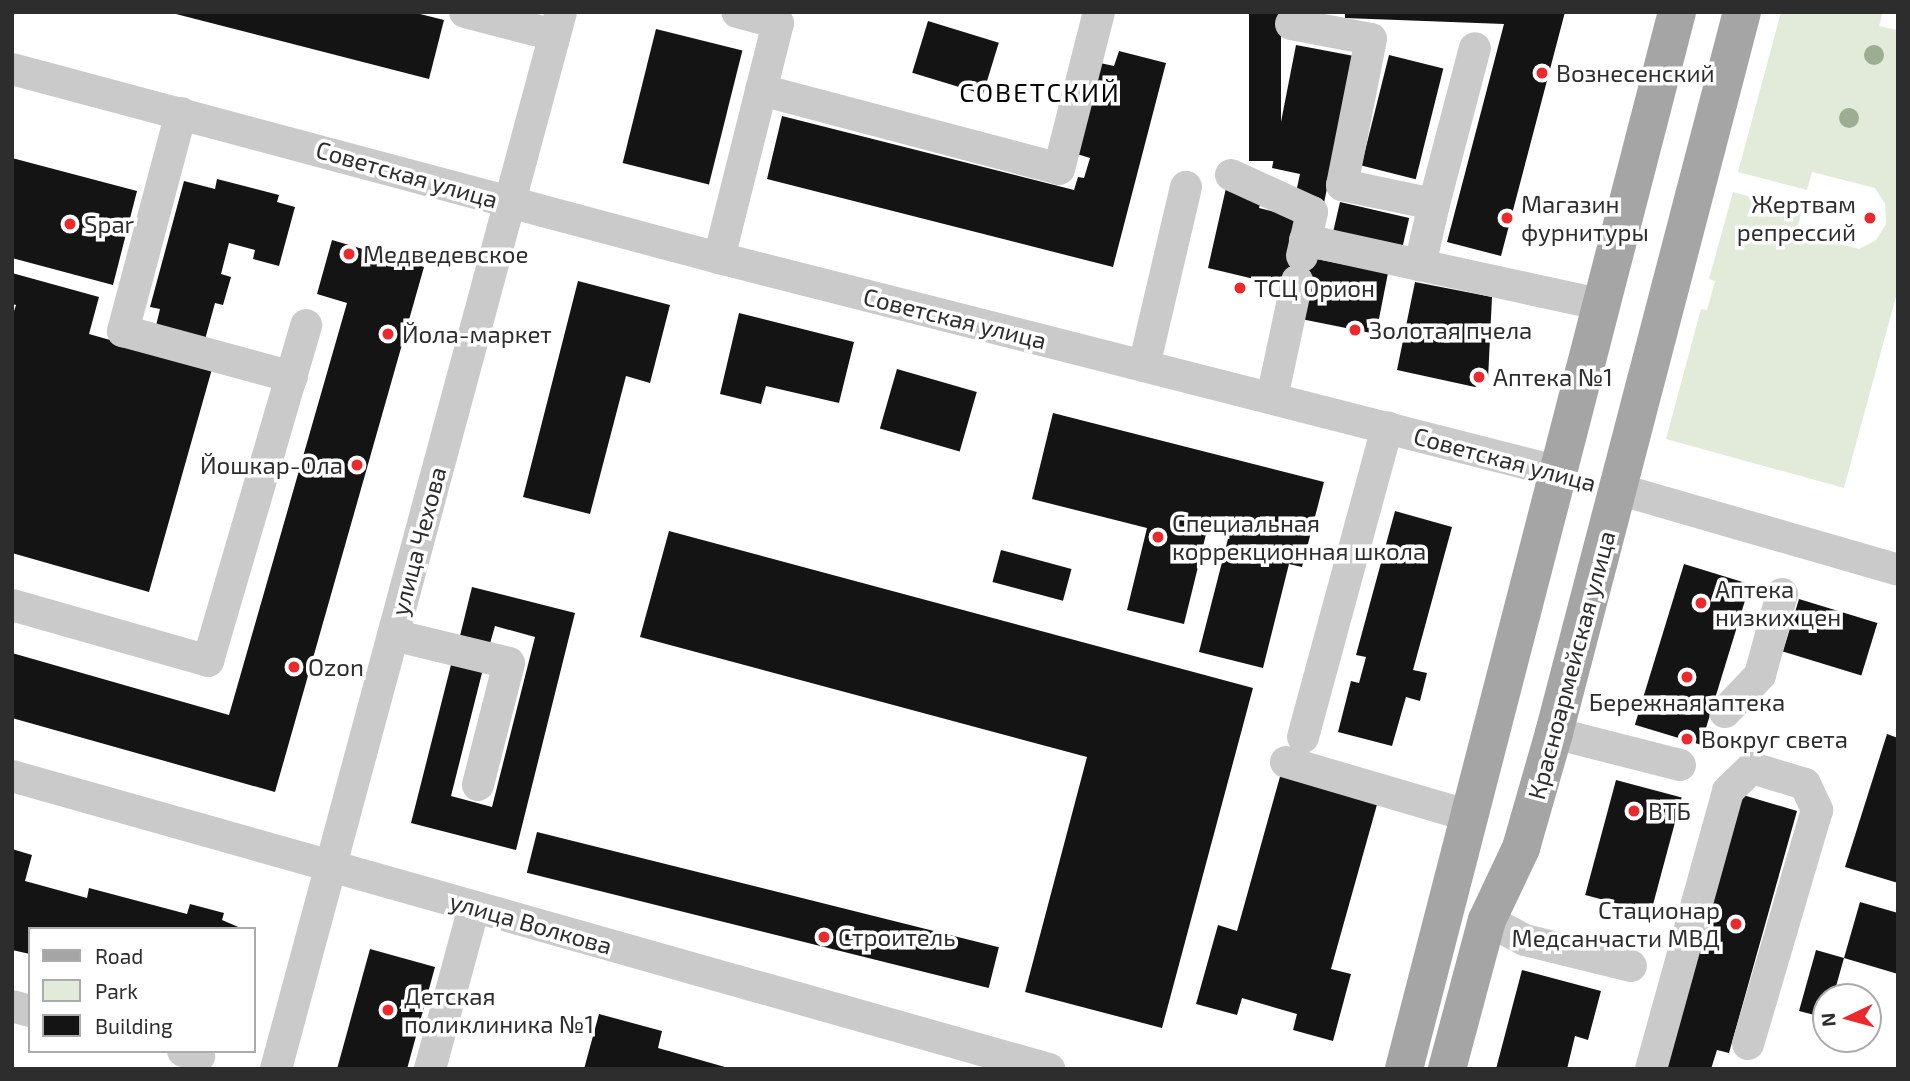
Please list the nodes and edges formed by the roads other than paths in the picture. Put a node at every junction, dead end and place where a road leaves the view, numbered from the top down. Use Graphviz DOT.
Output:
graph roads {
  1 [pos="465,12"];
  2 [pos="737,12"];
  3 [pos="1099,12"];
  4 [pos="1677,12"];
  5 [pos="1742,12"];
  6 [pos="557,24"];
  7 [pos="1292,24"];
  8 [pos="1475,48"];
  9 [pos="12,69"];
  10 [pos="761,90"];
  11 [pos="181,113"];
  12 [pos="1231,175"];
  13 [pos="1186,187"];
  14 [pos="509,202"];
  15 [pos="1434,204"];
  16 [pos="719,258"];
  17 [pos="1301,259"];
  18 [pos="1420,265"];
  19 [pos="1603,305"];
  20 [pos="306,325"];
  21 [pos="1144,366"];
  22 [pos="292,377"];
  23 [pos="1272,398"];
  24 [pos="1387,427"];
  25 [pos="1560,472"];
  26 [pos="1618,489"];
  27 [pos="1898,570"];
  28 [pos="1782,594"];
  29 [pos="12,605"];
  30 [pos="393,635"];
  31 [pos="1725,712"];
  32 [pos="1554,733"];
  33 [pos="1680,765"];
  34 [pos="12,776"];
  35 [pos="478,785"];
  36 [pos="1469,816"];
  37 [pos="330,866"];
  38 [pos="474,907"];
  39 [pos="1487,920"];
  40 [pos="1631,966"];
  41 [pos="1748,1044"];
  42 [pos="276,1069"];
  43 [pos="430,1069"];
  44 [pos="1049,1069"];
  45 [pos="1404,1069"];
  46 [pos="1447,1069"];
  47 [pos="1651,1069"];
  1 -- 6 [label="street"];
  2 -- 10 [label="street"];
  3 -- 10 [label="street"];
  4 -- 19 [label="main road"];
  5 -- 26 [label="main road, Красноармейская улица"];
  6 -- 14 [label="street, улица Чехова"];
  7 -- 15 [label="street"];
  8 -- 15 [label="street"];
  9 -- 11 [label="street, Советская улица"];
  10 -- 16 [label="street"];
  11 -- 14 [label="street, Советская улица"];
  11 -- 22 [label="street"];
  12 -- 17 [label="street"];
  13 -- 21 [label="street"];
  14 -- 16 [label="street, Советская улица"];
  14 -- 30 [label="street, улица Чехова"];
  15 -- 18 [label="street"];
  16 -- 21 [label="street, Советская улица"];
  17 -- 18 [label="street"];
  17 -- 23 [label="street"];
  18 -- 19 [label="street"];
  19 -- 25 [label="main road"];
  20 -- 22 [label="street"];
  21 -- 23 [label="street, Советская улица"];
  22 -- 29 [label="street"];
  23 -- 24 [label="street, Советская улица"];
  24 -- 25 [label="street, Советская улица"];
  24 -- 36 [label="street"];
  25 -- 26 [label="main road, Советская улица"];
  25 -- 36 [label="main road"];
  26 -- 27 [label="street, Советская улица"];
  26 -- 32 [label="main road, Красноармейская улица"];
  28 -- 31 [label="street"];
  30 -- 35 [label="street"];
  30 -- 37 [label="street, улица Чехова"];
  32 -- 33 [label="street"];
  32 -- 39 [label="main road, Красноармейская улица"];
  34 -- 37 [label="street, улица Волкова"];
  36 -- 45 [label="main road"];
  37 -- 38 [label="street, улица Волкова"];
  37 -- 42 [label="street, улица Чехова"];
  38 -- 43 [label="street"];
  38 -- 44 [label="street, улица Волкова"];
  39 -- 40 [label="street"];
  39 -- 46 [label="main road, Красноармейская улица"];
  41 -- 47 [label="street"];
}
